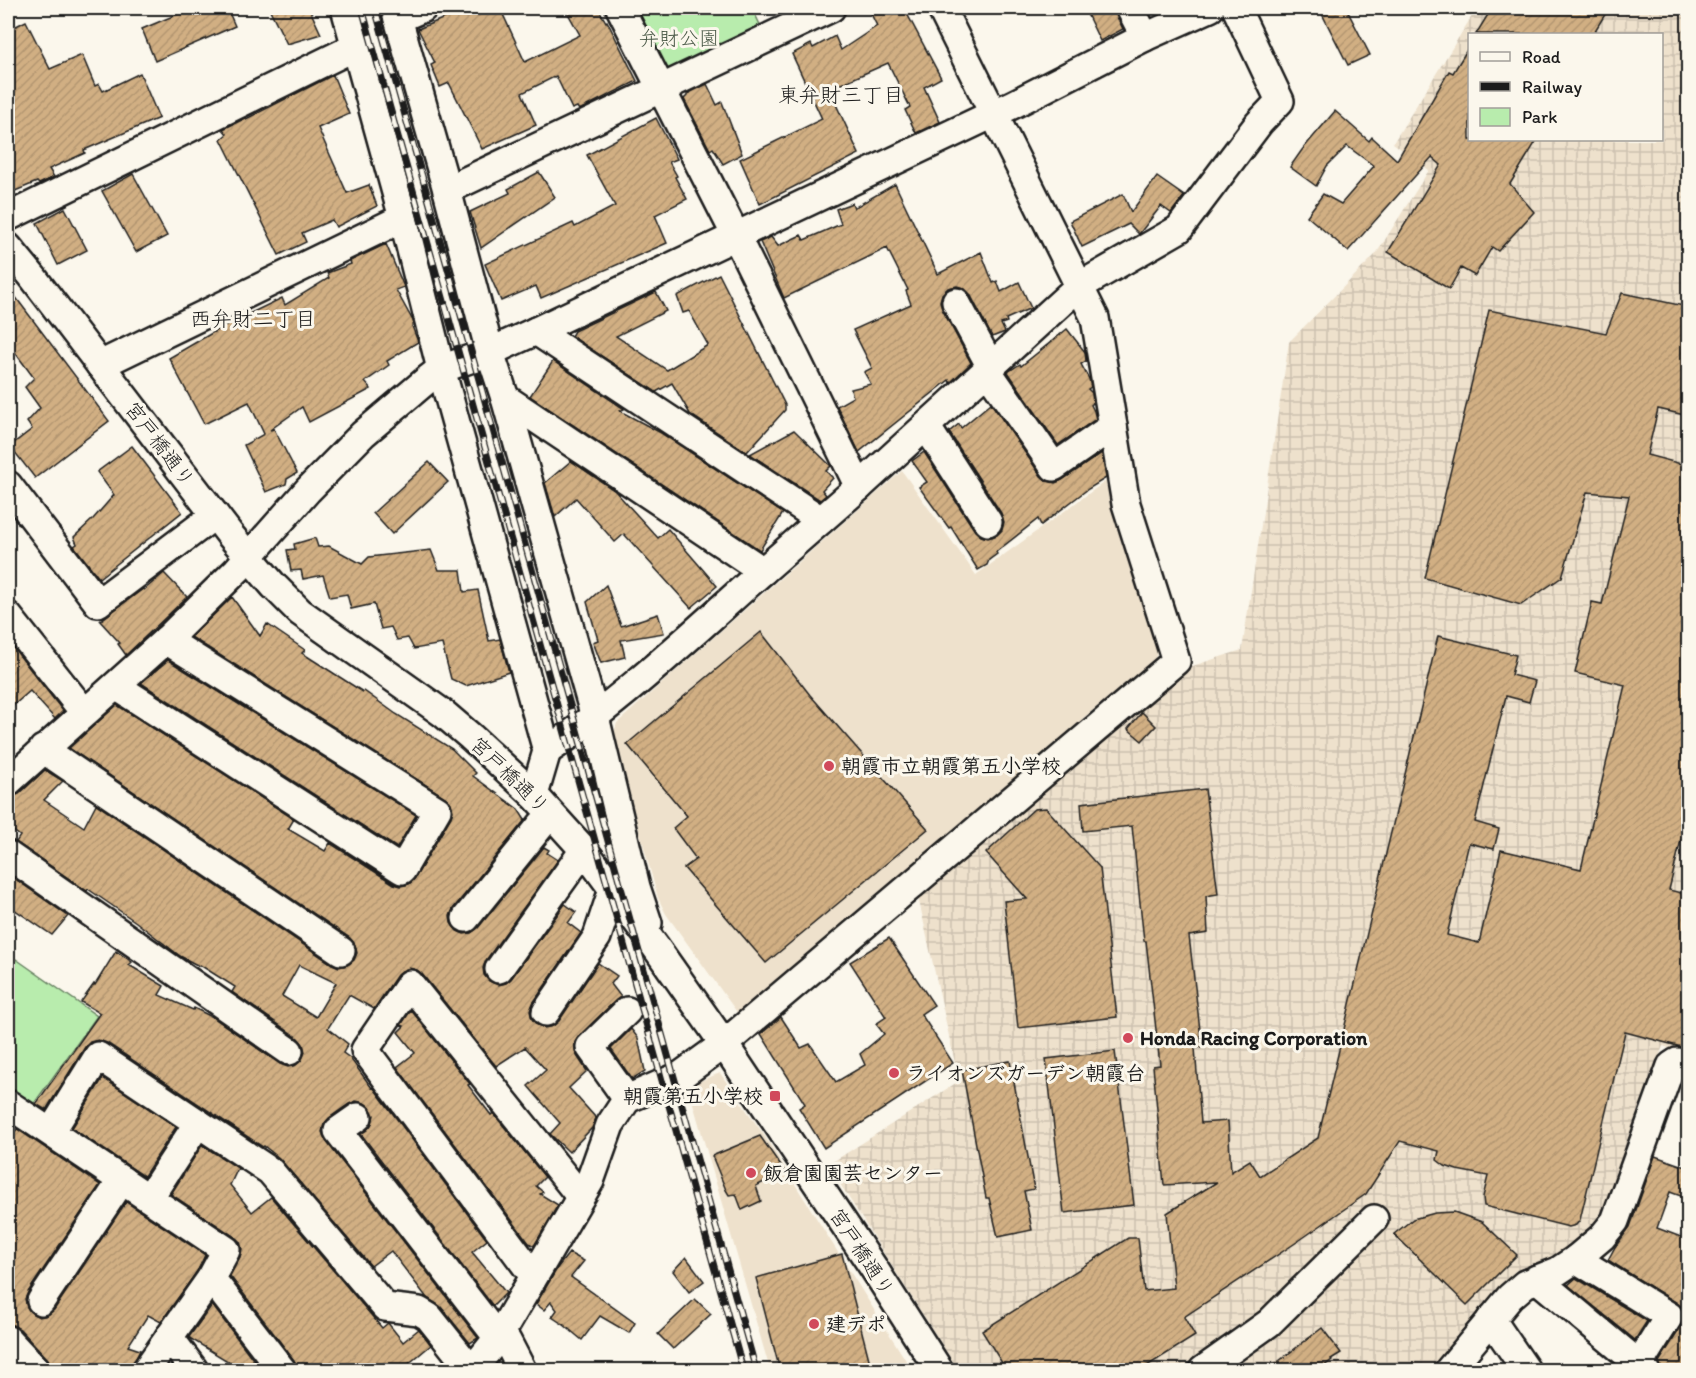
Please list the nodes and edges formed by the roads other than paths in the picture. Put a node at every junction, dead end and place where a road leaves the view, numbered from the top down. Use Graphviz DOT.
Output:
graph roads {
  1 [pos="345,8"];
  2 [pos="423,8"];
  3 [pos="620,8"];
  4 [pos="831,8"];
  5 [pos="941,8"];
  6 [pos="1130,8"];
  7 [pos="1210,8"];
  8 [pos="1236,8"];
  9 [pos="396,13"];
  10 [pos="1145,37"];
  11 [pos="357,46"];
  12 [pos="661,89"];
  13 [pos="994,114"];
  14 [pos="447,190"];
  15 [pos="8,218"];
  16 [pos="403,218"];
  17 [pos="736,236"];
  18 [pos="9,251"];
  19 [pos="1078,287"];
  20 [pos="956,302"];
  21 [pos="536,331"];
  22 [pos="490,352"];
  23 [pos="100,365"];
  24 [pos="989,368"];
  25 [pos="441,369"];
  26 [pos="505,398"];
  27 [pos="926,426"];
  28 [pos="1113,426"];
  29 [pos="8,485"];
  30 [pos="859,487"];
  31 [pos="215,515"];
  32 [pos="821,520"];
  33 [pos="988,522"];
  34 [pos="248,557"];
  35 [pos="763,572"];
  36 [pos="8,616"];
  37 [pos="166,640"];
  38 [pos="116,686"];
  39 [pos="84,712"];
  40 [pos="595,717"];
  41 [pos="43,749"];
  42 [pos="547,751"];
  43 [pos="8,782"];
  44 [pos="534,795"];
  45 [pos="551,816"];
  46 [pos="584,850"];
  47 [pos="8,855"];
  48 [pos="613,889"];
  49 [pos="466,918"];
  50 [pos="655,946"];
  51 [pos="341,951"];
  52 [pos="499,969"];
  53 [pos="546,1011"];
  54 [pos="627,1011"];
  55 [pos="724,1044"];
  56 [pos="289,1051"];
  57 [pos="1689,1066"];
  58 [pos="627,1099"];
  59 [pos="8,1104"];
  60 [pos="358,1117"];
  61 [pos="198,1123"];
  62 [pos="51,1132"];
  63 [pos="122,1180"];
  64 [pos="580,1196"];
  65 [pos="149,1198"];
  66 [pos="1374,1219"];
  67 [pos="1576,1259"];
  68 [pos="533,1275"];
  69 [pos="211,1278"];
  70 [pos="1537,1279"];
  71 [pos="41,1301"];
  72 [pos="1491,1319"];
  73 [pos="169,1337"];
  74 [pos="498,1338"];
  75 [pos="8,1340"];
  76 [pos="1643,1367"];
  77 [pos="36,1371"];
  78 [pos="146,1371"];
  79 [pos="194,1371"];
  80 [pos="282,1371"];
  81 [pos="472,1371"];
  82 [pos="522,1371"];
  83 [pos="939,1371"];
  84 [pos="1203,1371"];
  85 [pos="1449,1371"];
  86 [pos="1526,1371"];
  1 -- 11 [label="street"];
  2 -- 9 [label="street"];
  3 -- 12 [label="street"];
  4 -- 12 [label="street"];
  5 -- 13 [label="street"];
  6 -- 10 [label="street"];
  7 -- 10 [label="street"];
  8 -- 19 [label="street"];
  9 -- 14 [label="street"];
  10 -- 13 [label="street"];
  11 -- 15 [label="street"];
  11 -- 16 [label="street"];
  12 -- 14 [label="street"];
  12 -- 17 [label="street"];
  13 -- 17 [label="street"];
  13 -- 19 [label="street"];
  14 -- 22 [label="street"];
  16 -- 23 [label="street"];
  16 -- 25 [label="street"];
  17 -- 21 [label="street"];
  17 -- 30 [label="street"];
  18 -- 23 [label="street, 宮戸橋通り"];
  19 -- 24 [label="street"];
  19 -- 28 [label="street"];
  20 -- 24 [label="street"];
  21 -- 22 [label="street"];
  21 -- 32 [label="street"];
  22 -- 25 [label="street"];
  22 -- 26 [label="street"];
  23 -- 31 [label="street, 宮戸橋通り"];
  24 -- 27 [label="street"];
  24 -- 28 [label="street"];
  25 -- 34 [label="street"];
  25 -- 42 [label="street"];
  26 -- 35 [label="street"];
  26 -- 40 [label="street"];
  27 -- 30 [label="street"];
  27 -- 33 [label="street"];
  28 -- 55 [label="street"];
  29 -- 31 [label="street"];
  30 -- 32 [label="street"];
  31 -- 34 [label="street, 宮戸橋通り"];
  32 -- 35 [label="street"];
  34 -- 37 [label="street"];
  34 -- 44 [label="street, 宮戸橋通り"];
  35 -- 40 [label="street"];
  36 -- 39 [label="street"];
  37 -- 38 [label="street"];
  37 -- 38 [label="street"];
  38 -- 39 [label="street"];
  39 -- 41 [label="street"];
  40 -- 42 [label="street"];
  40 -- 50 [label="street"];
  41 -- 43 [label="street"];
  41 -- 51 [label="street"];
  42 -- 44 [label="street"];
  44 -- 45 [label="street, 宮戸橋通り"];
  45 -- 46 [label="street, 宮戸橋通り"];
  45 -- 49 [label="street"];
  46 -- 48 [label="street, 宮戸橋通り"];
  46 -- 52 [label="street"];
  47 -- 56 [label="street"];
  48 -- 50 [label="street, 宮戸橋通り"];
  48 -- 53 [label="street"];
  50 -- 55 [label="street, 宮戸橋通り"];
  54 -- 58 [label="street"];
  55 -- 58 [label="street"];
  55 -- 83 [label="street, 宮戸橋通り"];
  57 -- 67 [label="street"];
  58 -- 64 [label="street"];
  59 -- 62 [label="street"];
  60 -- 74 [label="street"];
  61 -- 62 [label="street"];
  61 -- 65 [label="street"];
  61 -- 81 [label="street"];
  62 -- 63 [label="street"];
  63 -- 65 [label="street"];
  63 -- 71 [label="street"];
  64 -- 68 [label="street"];
  64 -- 68 [label="street"];
  65 -- 69 [label="street"];
  66 -- 84 [label="street"];
  67 -- 70 [label="street"];
  67 -- 76 [label="street"];
  68 -- 74 [label="street"];
  69 -- 73 [label="street"];
  69 -- 80 [label="street"];
  70 -- 72 [label="street"];
  70 -- 76 [label="street"];
  72 -- 85 [label="street"];
  72 -- 86 [label="street"];
  73 -- 78 [label="street"];
  73 -- 79 [label="street"];
  74 -- 81 [label="street"];
  74 -- 82 [label="street"];
  75 -- 77 [label="street"];
}
